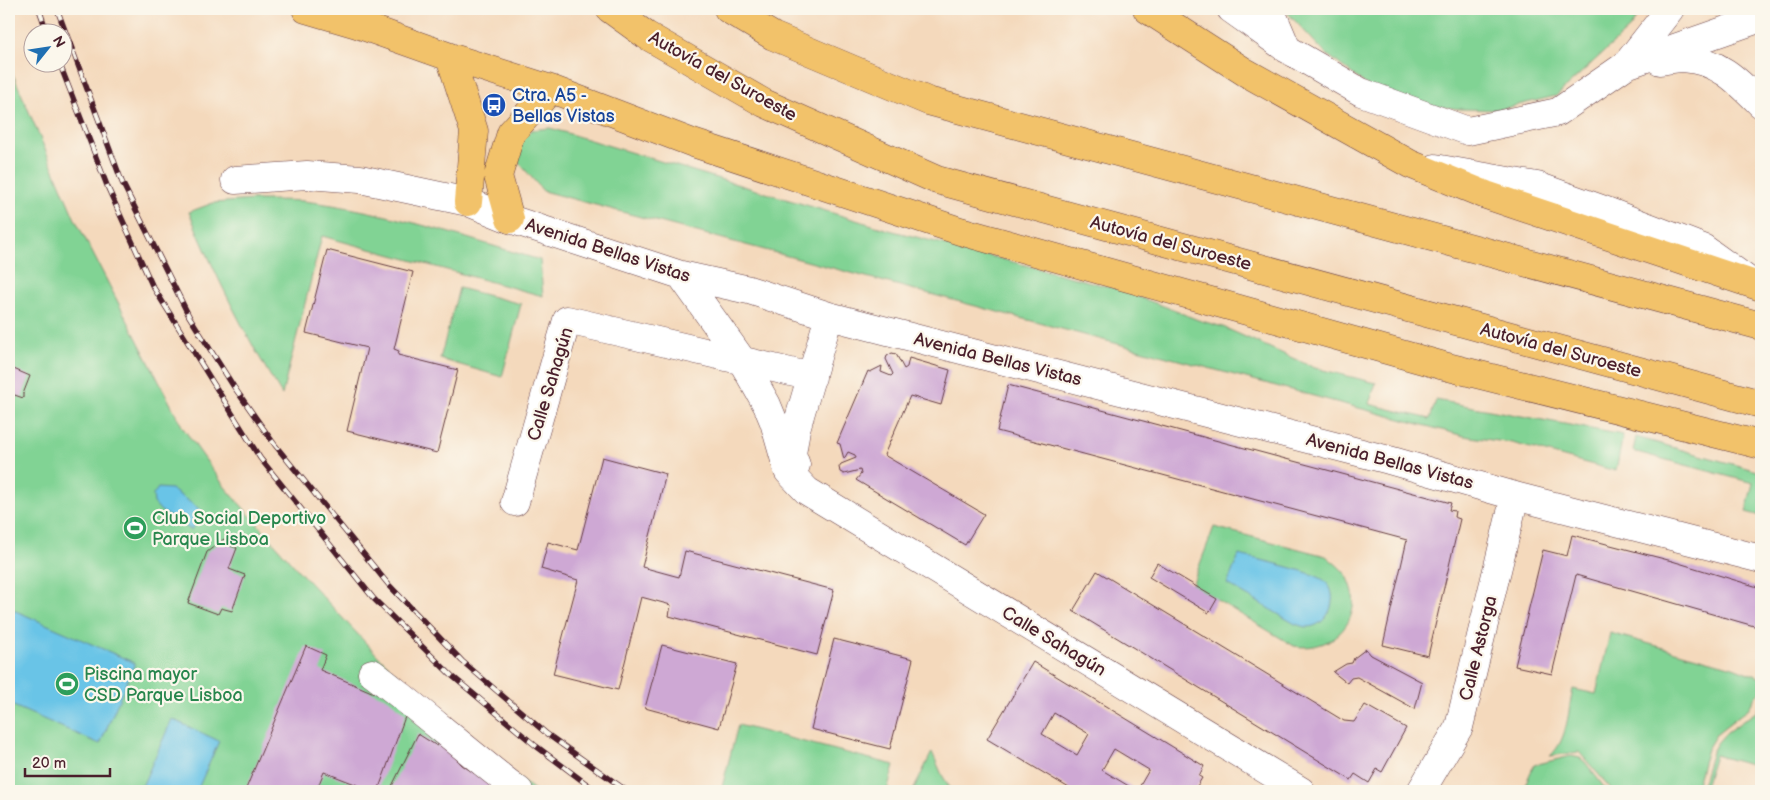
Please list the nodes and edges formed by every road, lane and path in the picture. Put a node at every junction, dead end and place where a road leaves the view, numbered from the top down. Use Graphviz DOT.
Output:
graph roads {
  1 [pos="306,9"];
  2 [pos="610,9"];
  3 [pos="728,9"];
  4 [pos="1147,9"];
  5 [pos="1231,9"];
  6 [pos="1270,9"];
  7 [pos="1670,9"];
  8 [pos="1761,18"];
  9 [pos="1287,49"];
  10 [pos="450,57"];
  11 [pos="1626,65"];
  12 [pos="551,89"];
  13 [pos="1761,104"];
  14 [pos="235,180"];
  15 [pos="468,202"];
  16 [pos="510,219"];
  17 [pos="681,275"];
  18 [pos="1757,286"];
  19 [pos="829,316"];
  20 [pos="1761,326"];
  21 [pos="741,359"];
  22 [pos="812,376"];
  23 [pos="1761,404"];
  24 [pos="1761,444"];
  25 [pos="807,492"];
  26 [pos="1515,496"];
  27 [pos="515,502"];
  28 [pos="1761,559"];
  29 [pos="372,673"];
  30 [pos="519,791"];
  31 [pos="1301,791"];
  32 [pos="1422,791"];
  1 -- 10 [label="highway"];
  2 -- 23 [label="highway, Autovía del Suroeste"];
  3 -- 20 [label="highway"];
  4 -- 18 [label="highway"];
  5 -- 9 [label="street"];
  6 -- 9 [label="street"];
  7 -- 11 [label="street"];
  8 -- 11 [label="street"];
  9 -- 11 [label="street"];
  10 -- 12 [label="highway"];
  10 -- 15 [label="highway"];
  11 -- 13 [label="street"];
  12 -- 16 [label="highway"];
  12 -- 24 [label="highway"];
  14 -- 15 [label="street, Avenida Bellas Vistas"];
  15 -- 16 [label="street, Avenida Bellas Vistas"];
  16 -- 17 [label="street, Avenida Bellas Vistas"];
  17 -- 19 [label="street, Avenida Bellas Vistas"];
  17 -- 21 [label="street, Calle Sahagún"];
  19 -- 22 [label="street"];
  19 -- 26 [label="street, Avenida Bellas Vistas"];
  21 -- 22 [label="street"];
  21 -- 25 [label="street, Calle Sahagún"];
  21 -- 27 [label="street, Calle Sahagún"];
  22 -- 25 [label="street"];
  25 -- 31 [label="street, Calle Sahagún"];
  26 -- 28 [label="street, Avenida Bellas Vistas"];
  26 -- 32 [label="street, Calle Astorga"];
  29 -- 30 [label="street"];
}
